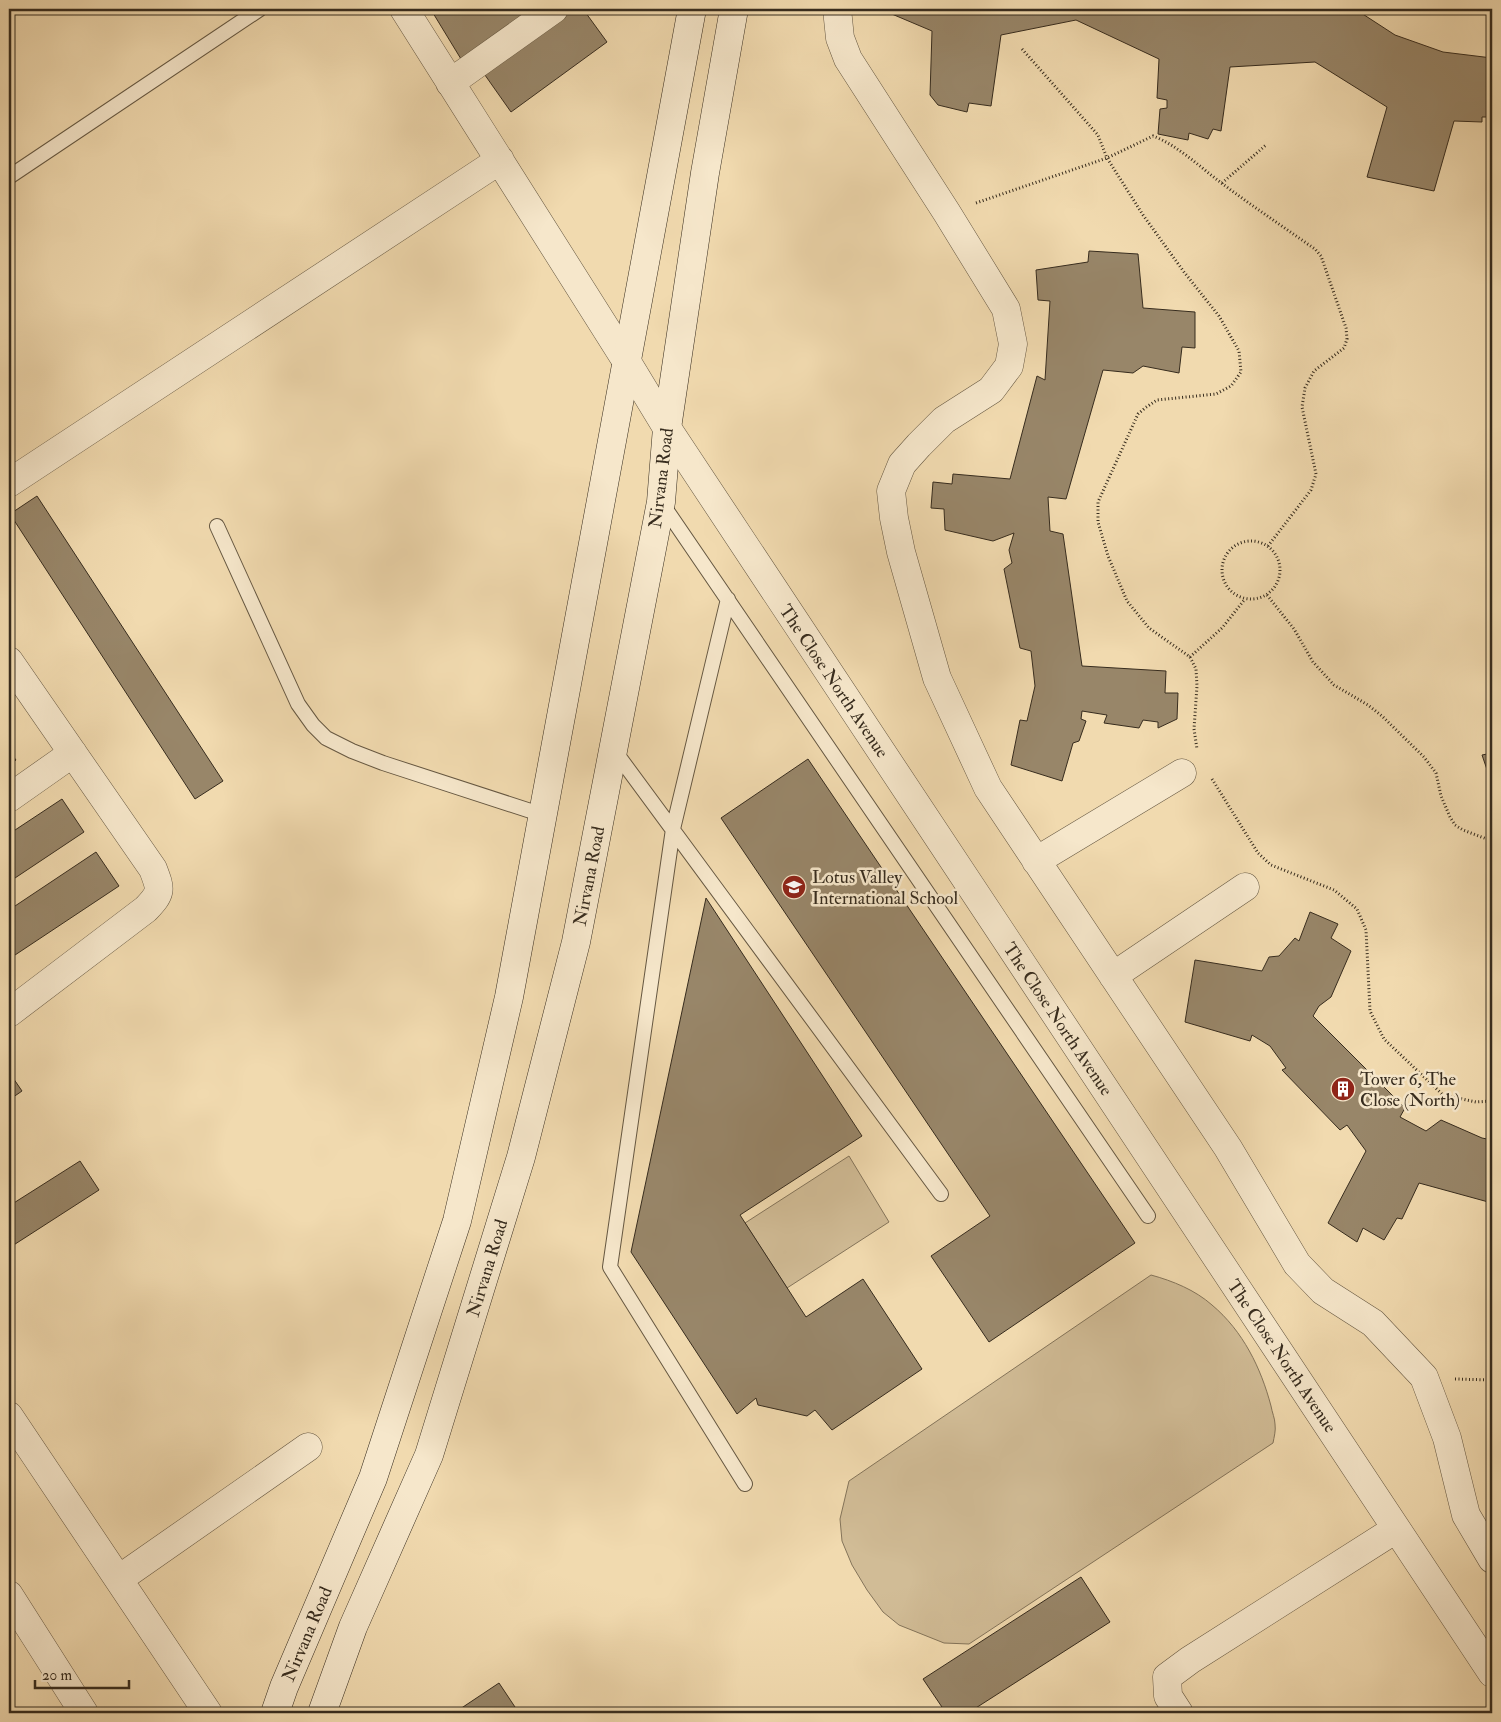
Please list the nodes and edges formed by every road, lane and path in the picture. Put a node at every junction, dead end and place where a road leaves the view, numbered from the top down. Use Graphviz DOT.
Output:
graph roads {
  1 [pos="260,9"];
  2 [pos="404,9"];
  3 [pos="554,9"];
  4 [pos="692,9"];
  5 [pos="734,9"];
  6 [pos="837,9"];
  7 [pos="1022,49"];
  8 [pos="450,83"];
  9 [pos="1266,145"];
  10 [pos="1107,158"];
  11 [pos="500,160"];
  12 [pos="9,177"];
  13 [pos="1222,184"];
  14 [pos="947,214"];
  15 [pos="627,362"];
  16 [pos="667,428"];
  17 [pos="9,483"];
  18 [pos="661,502"];
  19 [pos="217,526"];
  20 [pos="1268,546"];
  21 [pos="1267,595"];
  22 [pos="728,599"];
  23 [pos="1245,599"];
  24 [pos="1190,657"];
  25 [pos="9,661"];
  26 [pos="613,748"];
  27 [pos="73,753"];
  28 [pos="1190,765"];
  29 [pos="1209,774"];
  30 [pos="9,798"];
  31 [pos="543,815"];
  32 [pos="673,829"];
  33 [pos="1492,841"];
  34 [pos="1036,861"];
  35 [pos="1245,887"];
  36 [pos="1113,976"];
  37 [pos="9,1013"];
  38 [pos="1492,1101"];
  39 [pos="941,1194"];
  40 [pos="1148,1216"];
  41 [pos="9,1416"];
  42 [pos="308,1447"];
  43 [pos="745,1484"];
  44 [pos="1396,1529"];
  45 [pos="1492,1559"];
  46 [pos="119,1579"];
  47 [pos="9,1595"];
  48 [pos="1492,1673"];
  49 [pos="84,1713"];
  50 [pos="208,1713"];
  51 [pos="275,1713"];
  52 [pos="322,1713"];
  53 [pos="1179,1713"];
  1 -- 12 [label="lane"];
  2 -- 8 [label="street, The Close North Avenue"];
  3 -- 8 [label="street"];
  4 -- 15 [label="street, Nirvana Road"];
  5 -- 16 [label="street, Nirvana Road"];
  6 -- 14 [label="street"];
  7 -- 10 [label="path"];
  8 -- 11 [label="street, The Close North Avenue"];
  9 -- 13 [label="path"];
  10 -- 13 [label="path"];
  10 -- 14 [label="path"];
  10 -- 24 [label="path"];
  11 -- 15 [label="street, The Close North Avenue"];
  11 -- 17 [label="street"];
  13 -- 20 [label="path"];
  14 -- 34 [label="street"];
  15 -- 16 [label="street, The Close North Avenue"];
  15 -- 31 [label="street, Nirvana Road"];
  16 -- 18 [label="street, Nirvana Road"];
  16 -- 44 [label="street, The Close North Avenue"];
  18 -- 22 [label="lane"];
  18 -- 26 [label="street, Nirvana Road"];
  19 -- 31 [label="lane"];
  20 -- 21 [label="path"];
  20 -- 23 [label="path"];
  21 -- 23 [label="path"];
  21 -- 33 [label="path"];
  22 -- 32 [label="lane"];
  22 -- 40 [label="lane"];
  23 -- 24 [label="path"];
  24 -- 28 [label="path"];
  25 -- 27 [label="street"];
  26 -- 32 [label="lane"];
  26 -- 52 [label="street, Nirvana Road"];
  27 -- 30 [label="street"];
  27 -- 37 [label="street"];
  28 -- 34 [label="street"];
  29 -- 38 [label="path"];
  31 -- 51 [label="street, Nirvana Road"];
  32 -- 39 [label="lane"];
  32 -- 43 [label="lane"];
  34 -- 36 [label="street"];
  35 -- 36 [label="street"];
  36 -- 45 [label="street"];
  41 -- 46 [label="street"];
  42 -- 46 [label="street"];
  44 -- 48 [label="street, The Close North Avenue"];
  44 -- 53 [label="street"];
  46 -- 50 [label="street"];
  47 -- 49 [label="street"];
}
